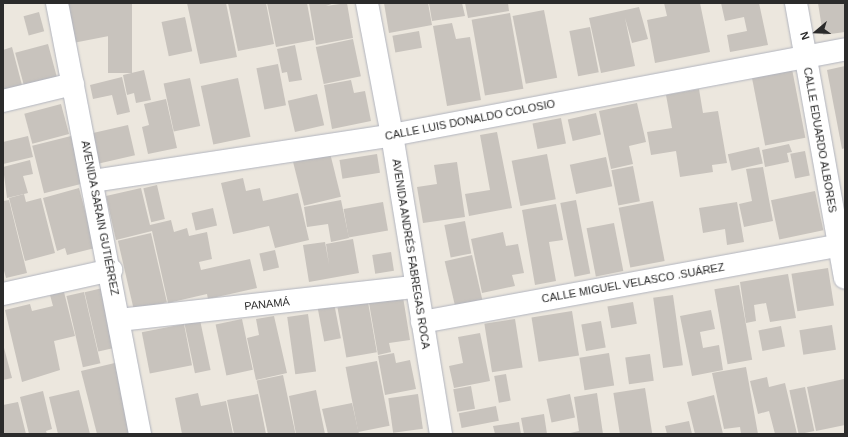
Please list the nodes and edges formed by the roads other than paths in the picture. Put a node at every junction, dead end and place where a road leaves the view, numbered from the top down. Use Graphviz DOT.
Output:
graph roads {
  1 [pos="57,3"];
  2 [pos="367,3"];
  3 [pos="796,3"];
  4 [pos="845,49"];
  5 [pos="805,56"];
  6 [pos="73,84"];
  7 [pos="3,101"];
  8 [pos="392,135"];
  9 [pos="93,181"];
  10 [pos="842,244"];
  11 [pos="111,270"];
  12 [pos="845,278"];
  13 [pos="416,287"];
  14 [pos="3,294"];
  15 [pos="119,320"];
  16 [pos="422,322"];
  17 [pos="140,434"];
  18 [pos="441,434"];
  1 -- 6 [label="street, AVENIDA SARAIN GUTIÉRREZ"];
  2 -- 8 [label="street, AVENIDA ANDRÉS FABREGAS ROCA"];
  3 -- 5 [label="street, CALLE EDUARDO ALBORES"];
  4 -- 5 [label="street, CALLE LUIS DONALDO COLOSIO"];
  5 -- 8 [label="street, CALLE LUIS DONALDO COLOSIO"];
  5 -- 10 [label="street, CALLE EDUARDO ALBORES"];
  6 -- 7 [label="street"];
  6 -- 9 [label="street, AVENIDA SARAIN GUTIÉRREZ"];
  8 -- 9 [label="street, CALLE LUIS DONALDO COLOSIO"];
  8 -- 13 [label="street, AVENIDA ANDRÉS FABREGAS ROCA"];
  9 -- 11 [label="street, AVENIDA SARAIN GUTIÉRREZ"];
  10 -- 12 [label="street, CALLE EDUARDO ALBORES"];
  10 -- 16 [label="street, CALLE MIGUEL VELASCO .SUÁREZ"];
  11 -- 14 [label="street"];
  11 -- 15 [label="street, AVENIDA SARAIN GUTIÉRREZ"];
  13 -- 15 [label="street, PANAMÁ"];
  13 -- 16 [label="street, AVENIDA ANDRÉS FABREGAS ROCA"];
  15 -- 17 [label="street, AVENIDA SARAIN GUTIÉRREZ"];
  16 -- 18 [label="street, AVENIDA ANDRÉS FABREGAS ROCA"];
}
